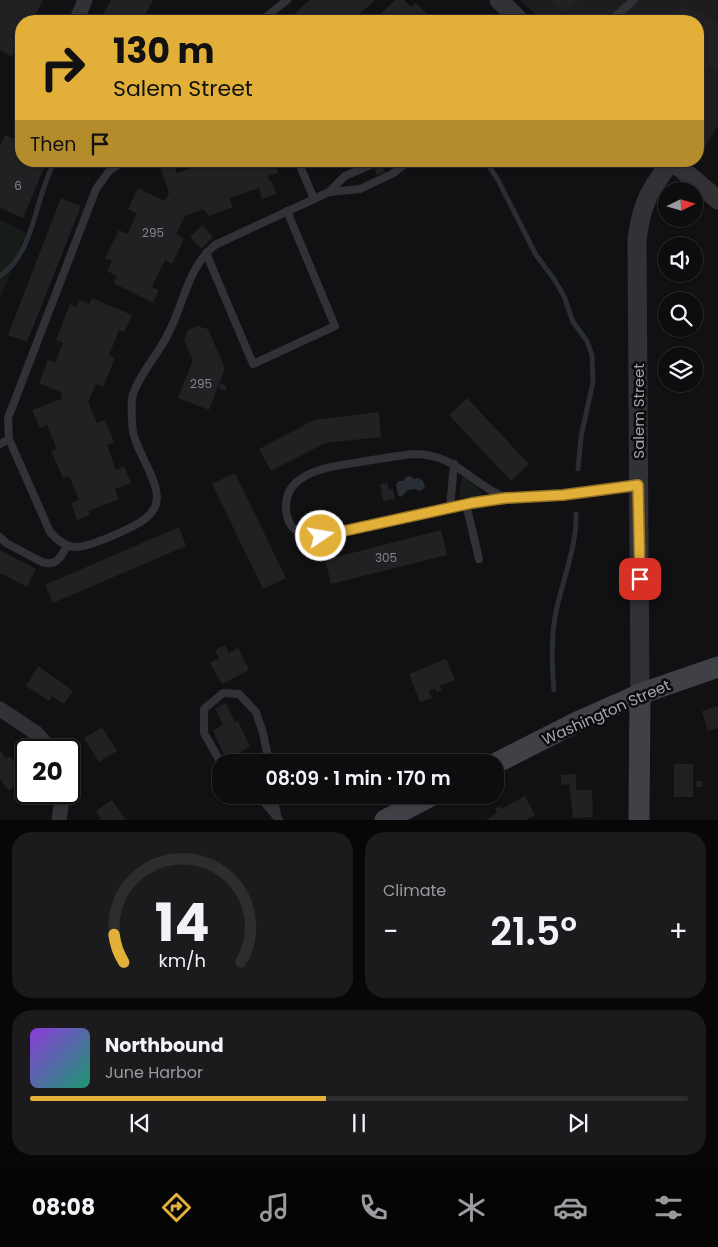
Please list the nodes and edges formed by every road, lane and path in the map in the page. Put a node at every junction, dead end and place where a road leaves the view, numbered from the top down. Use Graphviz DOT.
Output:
graph roads {
  1 [pos="85,0"];
  2 [pos="286,0"];
  3 [pos="499,0"];
  4 [pos="634,0"];
  5 [pos="79,15"];
  6 [pos="268,15"];
  7 [pos="514,15"];
  8 [pos="617,15"];
  9 [pos="114,167"];
  10 [pos="301,167"];
  11 [pos="366,167"];
  12 [pos="401,167"];
  13 [pos="668,167"];
  14 [pos="679,167"];
  15 [pos="329,192"];
  16 [pos="314,199"];
  17 [pos="718,200"];
  18 [pos="287,212"];
  19 [pos="206,253"];
  20 [pos="9,439"];
  21 [pos="0,444"];
  22 [pos="454,464"];
  23 [pos="638,485"];
  24 [pos="506,498"];
  25 [pos="466,504"];
  26 [pos="450,507"];
  27 [pos="0,537"];
  28 [pos="67,546"];
  29 [pos="479,560"];
  30 [pos="718,667"];
  31 [pos="640,694"];
  32 [pos="0,709"];
  33 [pos="41,739"];
  34 [pos="216,754"];
  35 [pos="267,754"];
  36 [pos="504,759"];
  37 [pos="61,804"];
  38 [pos="266,804"];
  39 [pos="275,804"];
  40 [pos="416,804"];
  41 [pos="278,817"];
  42 [pos="59,820"];
  43 [pos="385,820"];
  44 [pos="639,820"];
  1 -- 5 [label="street"];
  2 -- 6 [label="lane"];
  3 -- 7 [label="street"];
  4 -- 8 [label="lane"];
  9 -- 20 [label="lane"];
  10 -- 16 [label="lane"];
  11 -- 15 [label="lane"];
  12 -- 15 [label="lane"];
  13 -- 23 [label="street, Salem Street"];
  14 -- 17 [label="street"];
  15 -- 16 [label="lane"];
  16 -- 18 [label="lane"];
  18 -- 19 [label="lane"];
  18 -- 19 [label="lane"];
  19 -- 28 [label="lane"];
  20 -- 21 [label="lane"];
  20 -- 28 [label="lane"];
  22 -- 24 [label="lane"];
  22 -- 26 [label="lane"];
  22 -- 26 [label="lane"];
  23 -- 24 [label="lane"];
  23 -- 31 [label="street, Salem Street"];
  24 -- 25 [label="lane"];
  25 -- 26 [label="lane"];
  25 -- 29 [label="lane"];
  27 -- 28 [label="lane"];
  30 -- 31 [label="main road, Washington Street"];
  31 -- 36 [label="main road, Washington Street"];
  31 -- 44 [label="main road, Salem Street"];
  32 -- 33 [label="street"];
  34 -- 35 [label="lane"];
  37 -- 42 [label="street"];
  38 -- 41 [label="lane"];
  39 -- 41 [label="lane"];
  40 -- 43 [label="main road"];
}
